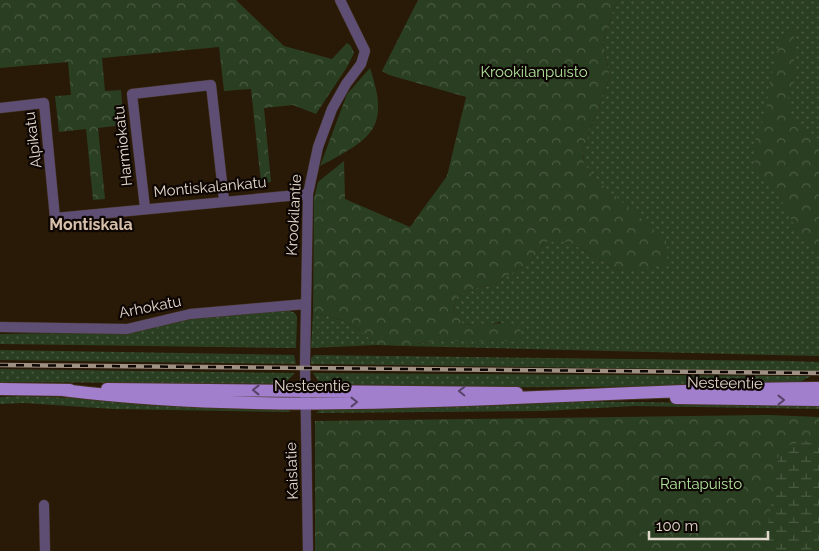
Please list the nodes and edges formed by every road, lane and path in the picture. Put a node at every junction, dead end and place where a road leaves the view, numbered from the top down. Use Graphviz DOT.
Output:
graph roads {
  1 [pos="340,0"];
  2 [pos="0,108"];
  3 [pos="308,194"];
  4 [pos="224,200"];
  5 [pos="145,208"];
  6 [pos="56,218"];
  7 [pos="306,304"];
  8 [pos="0,327"];
  9 [pos="819,388"];
  10 [pos="0,389"];
  11 [pos="632,394"];
  12 [pos="305,396"];
  13 [pos="819,400"];
  14 [pos="44,505"];
  15 [pos="46,551"];
  16 [pos="308,551"];
  1 -- 3 [label="street, Krookilantie"];
  2 -- 6 [label="street, Alpikatu"];
  3 -- 4 [label="street, Montiskalankatu"];
  3 -- 7 [label="street, Krookilantie"];
  4 -- 5 [label="street, Montiskalankatu"];
  4 -- 5 [label="street, Harmiokatu"];
  5 -- 6 [label="street, Montiskalankatu"];
  7 -- 8 [label="street, Arhokatu"];
  7 -- 12 [label="street, Krookilantie"];
  9 -- 11 [label="main road, Nesteentie"];
  10 -- 12 [label="main road, Nesteentie"];
  11 -- 12 [label="main road, Nesteentie"];
  11 -- 13 [label="main road, Nesteentie, one-way"];
  12 -- 16 [label="street, Kaislatie"];
  14 -- 15 [label="street"];
}
